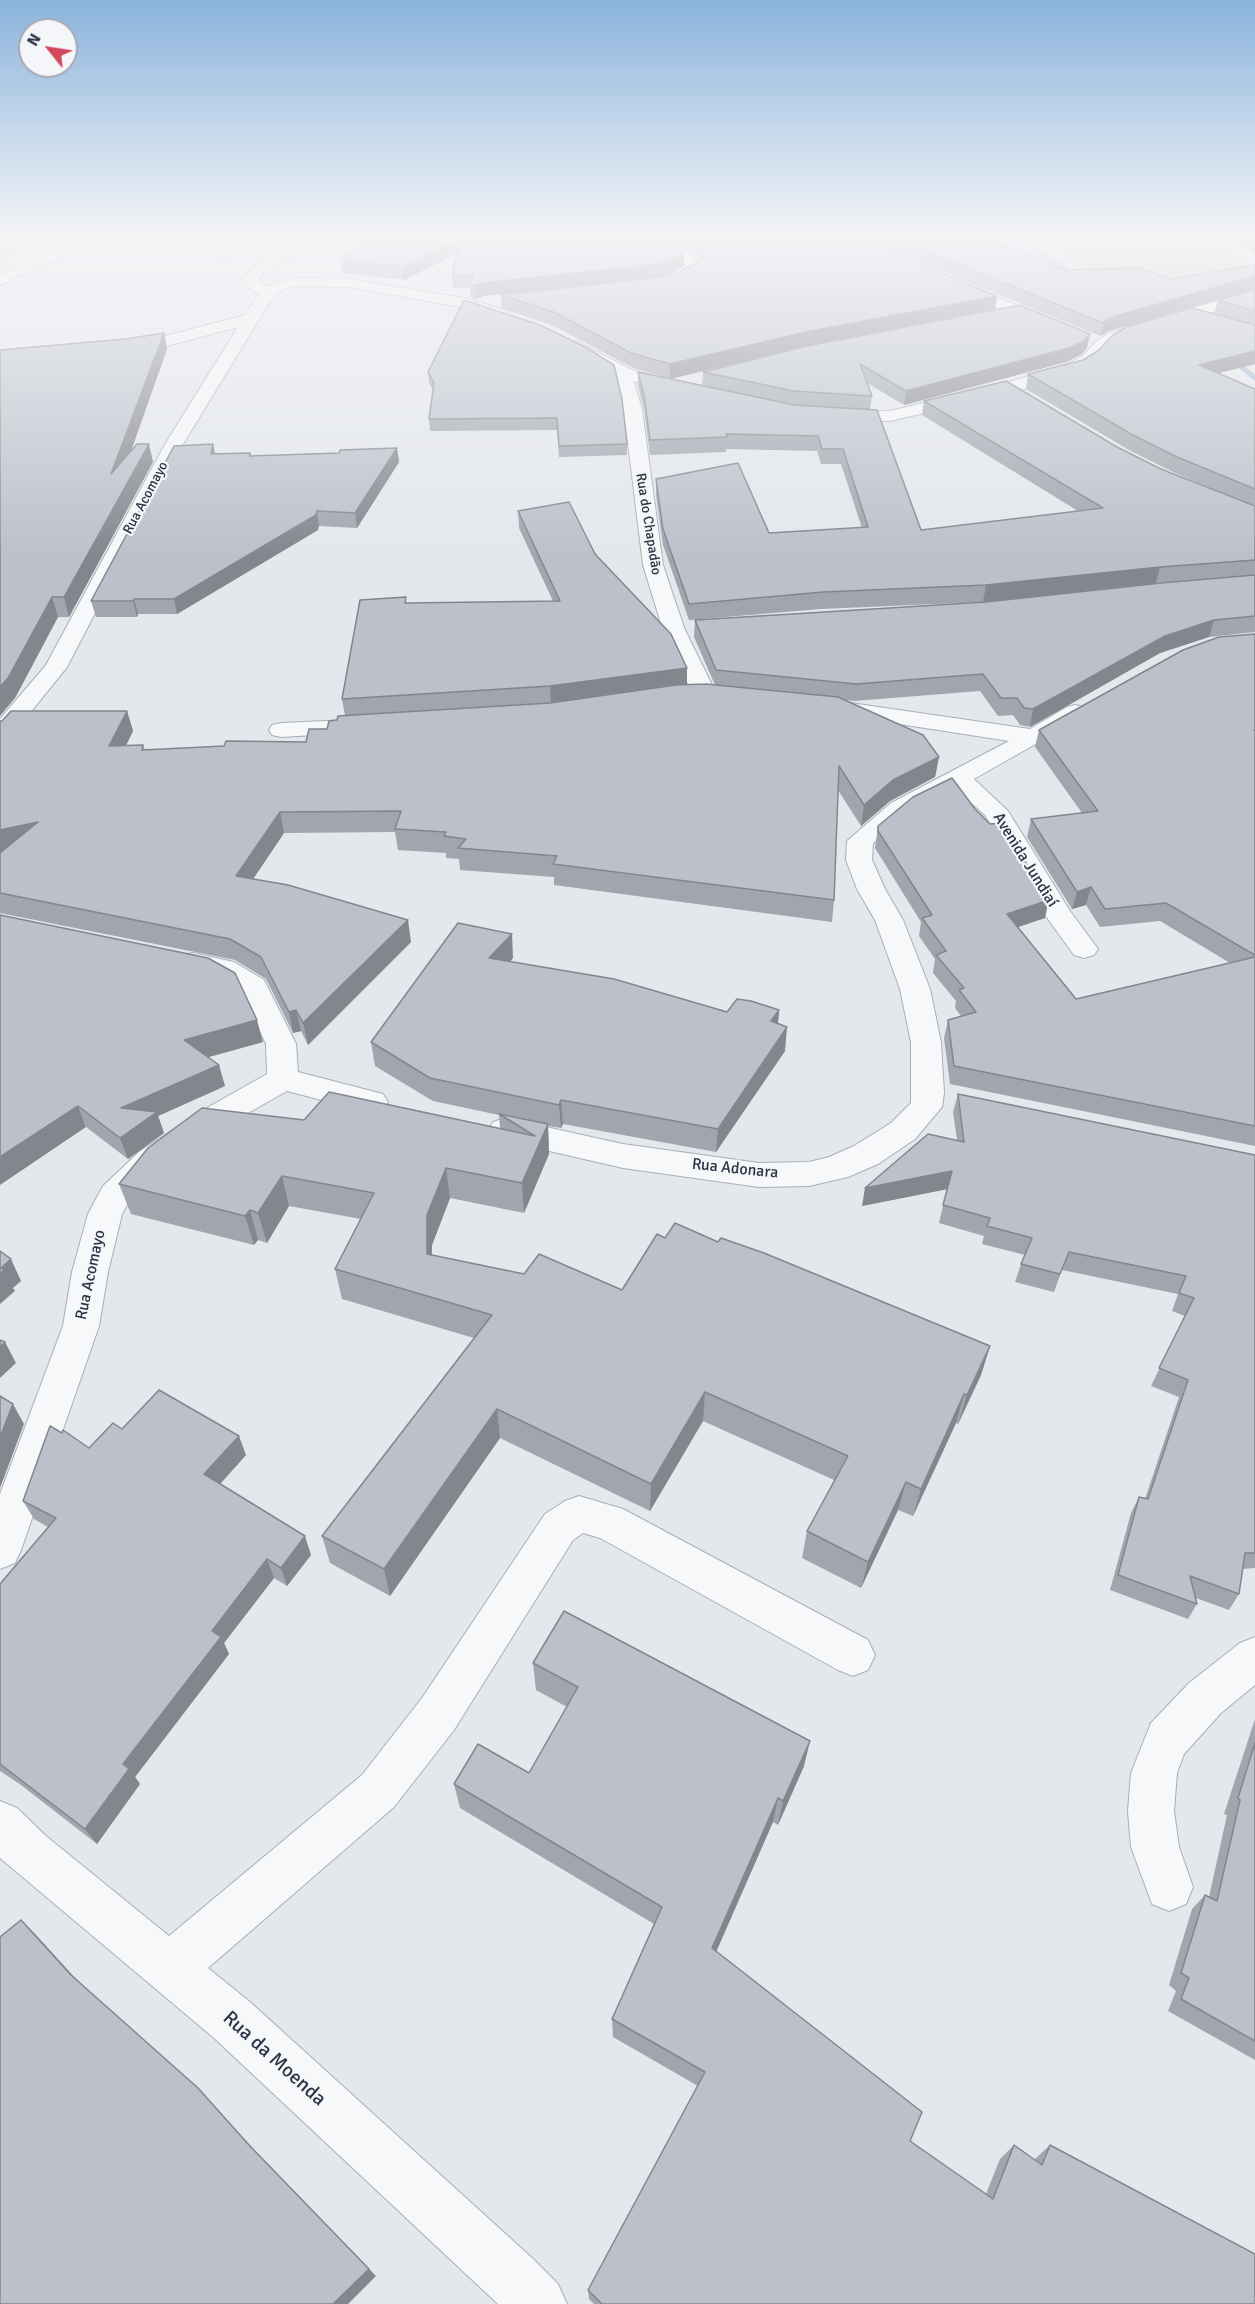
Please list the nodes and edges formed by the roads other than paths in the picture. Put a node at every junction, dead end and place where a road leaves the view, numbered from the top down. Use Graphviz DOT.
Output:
graph roads {
  1 [pos="161,343"];
  2 [pos="236,343"];
  3 [pos="570,343"];
  4 [pos="1097,343"];
  5 [pos="103,351"];
  6 [pos="624,373"];
  7 [pos="691,380"];
  8 [pos="669,387"];
  9 [pos="1008,388"];
  10 [pos="702,394"];
  11 [pos="1028,401"];
  12 [pos="633,410"];
  13 [pos="814,414"];
  14 [pos="700,627"];
  15 [pos="674,630"];
  16 [pos="763,699"];
  17 [pos="1096,700"];
  18 [pos="806,704"];
  19 [pos="397,725"];
  20 [pos="281,730"];
  21 [pos="0,734"];
  22 [pos="1034,737"];
  23 [pos="958,777"];
  24 [pos="1084,949"];
  25 [pos="168,957"];
  26 [pos="283,1079"];
  27 [pos="405,1109"];
  28 [pos="474,1124"];
  29 [pos="0,1550"];
  30 [pos="853,1655"];
  31 [pos="1255,1658"];
  32 [pos="0,1825"];
  33 [pos="1169,1887"];
  34 [pos="170,1968"];
  35 [pos="538,2304"];
  1 -- 5 [label="street"];
  2 -- 21 [label="street, Rua Acomayo"];
  3 -- 6 [label="street"];
  4 -- 9 [label="street"];
  6 -- 8 [label="street"];
  6 -- 12 [label="street, Rua do Chapadão"];
  7 -- 8 [label="street"];
  8 -- 10 [label="street"];
  8 -- 12 [label="street"];
  9 -- 11 [label="street"];
  9 -- 13 [label="street"];
  12 -- 15 [label="street, Rua do Chapadão"];
  14 -- 15 [label="street"];
  15 -- 16 [label="street, Rua do Chapadão"];
  17 -- 22 [label="street"];
  18 -- 22 [label="street"];
  19 -- 20 [label="street"];
  22 -- 23 [label="street, Rua Adonara"];
  23 -- 24 [label="street, Avenida Jundiaí"];
  23 -- 28 [label="street, Rua Adonara"];
  25 -- 26 [label="street"];
  26 -- 27 [label="street"];
  26 -- 29 [label="street, Rua Acomayo"];
  30 -- 34 [label="street"];
  31 -- 33 [label="street"];
  32 -- 34 [label="street, Rua da Moenda"];
  34 -- 35 [label="street, Rua da Moenda"];
}
